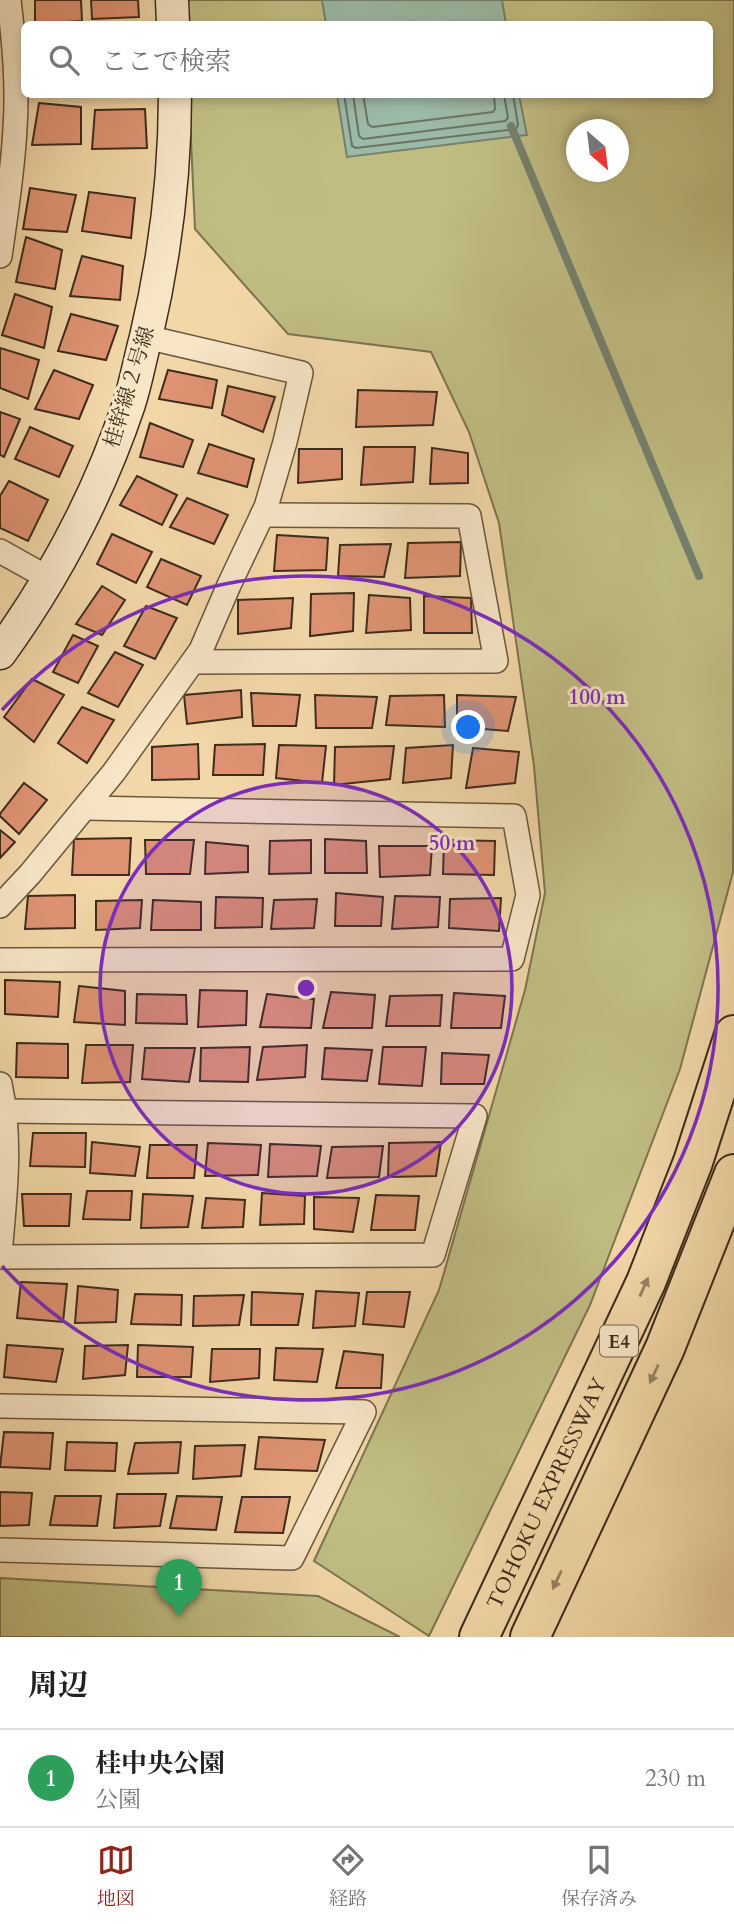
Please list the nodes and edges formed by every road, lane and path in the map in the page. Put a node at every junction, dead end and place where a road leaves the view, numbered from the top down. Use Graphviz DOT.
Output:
graph roads {
  1 [pos="9,0"];
  2 [pos="172,0"];
  3 [pos="173,21"];
  4 [pos="175,98"];
  5 [pos="0,256"];
  6 [pos="146,337"];
  7 [pos="262,515"];
  8 [pos="0,551"];
  9 [pos="50,579"];
  10 [pos="0,653"];
  11 [pos="192,662"];
  12 [pos="85,808"];
  13 [pos="0,906"];
  14 [pos="0,960"];
  15 [pos="734,1035"];
  16 [pos="0,1084"];
  17 [pos="5,1111"];
  18 [pos="734,1174"];
  19 [pos="0,1256"];
  20 [pos="0,1406"];
  21 [pos="0,1550"];
  22 [pos="479,1637"];
  23 [pos="530,1637"];
  1 -- 5 [label="street"];
  2 -- 3 [label="street"];
  4 -- 6 [label="street, 桂幹線２号線"];
  6 -- 7 [label="street"];
  6 -- 9 [label="street, 桂幹線２号線"];
  7 -- 11 [label="street"];
  7 -- 11 [label="street"];
  8 -- 9 [label="street"];
  9 -- 10 [label="street, 桂幹線２号線"];
  11 -- 12 [label="street"];
  12 -- 13 [label="street"];
  12 -- 14 [label="street"];
  22 -- 15 [label="highway, TOHOKU EXPRESSWAY / E4, one-way"];
  16 -- 17 [label="street"];
  17 -- 19 [label="street"];
  17 -- 19 [label="street"];
  18 -- 23 [label="highway, E4, one-way"];
  20 -- 21 [label="street"];
}
